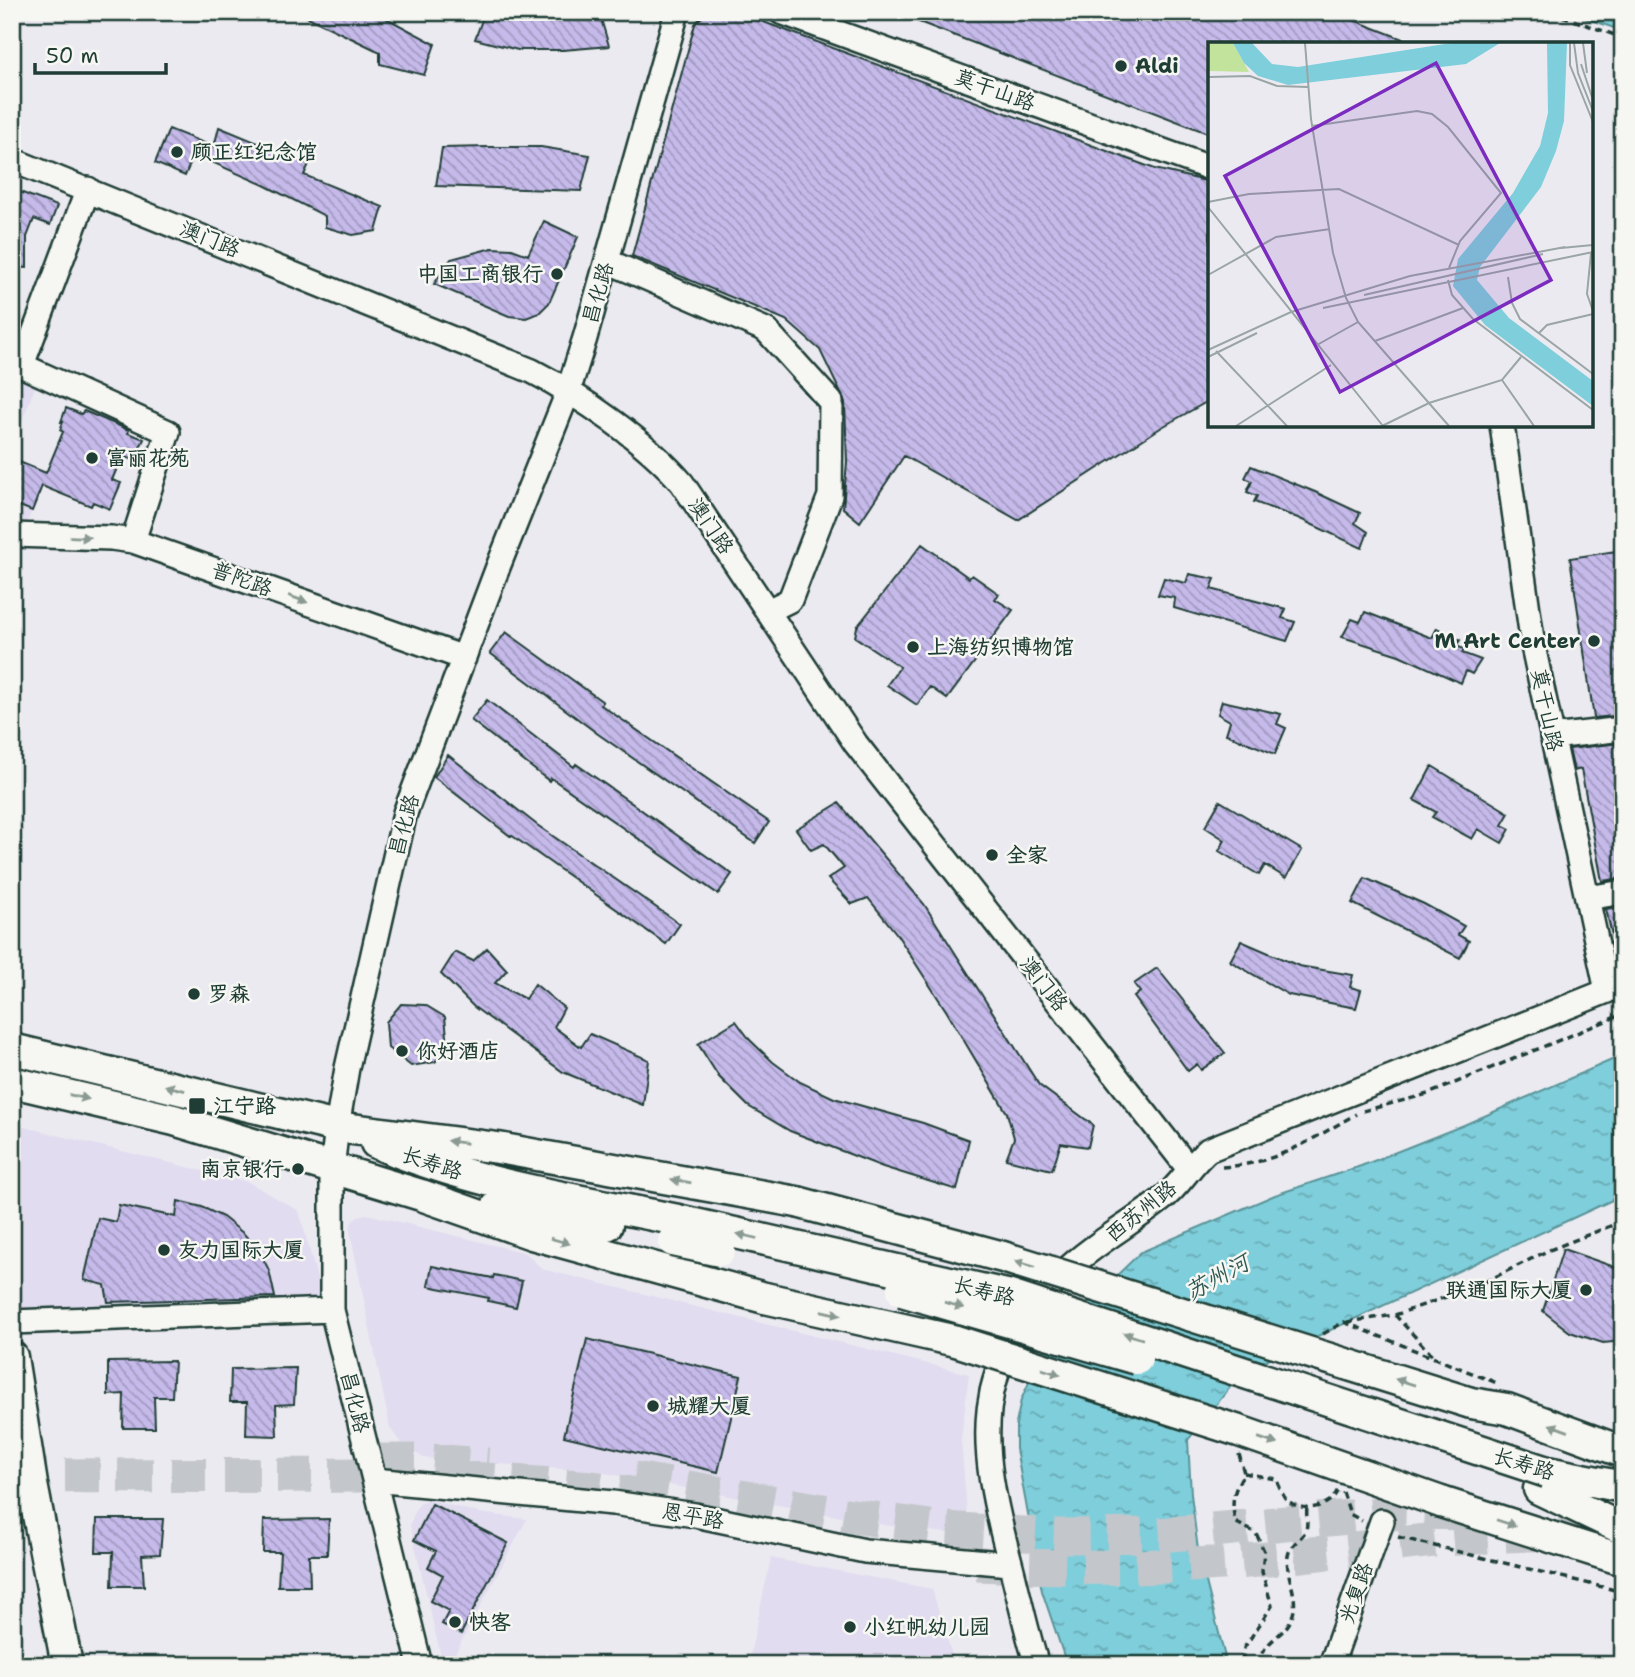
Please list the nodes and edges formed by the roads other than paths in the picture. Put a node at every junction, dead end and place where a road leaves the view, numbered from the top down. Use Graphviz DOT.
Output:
graph roads {
  1 [pos="677,12"];
  2 [pos="780,12"];
  3 [pos="12,160"];
  4 [pos="1208,167"];
  5 [pos="88,189"];
  6 [pos="607,261"];
  7 [pos="17,363"];
  8 [pos="568,392"];
  9 [pos="1502,427"];
  10 [pos="12,535"];
  11 [pos="133,541"];
  12 [pos="768,611"];
  13 [pos="464,658"];
  14 [pos="1623,729"];
  15 [pos="1552,737"];
  16 [pos="1623,892"];
  17 [pos="1588,898"];
  18 [pos="1607,991"];
  19 [pos="12,1049"];
  20 [pos="12,1082"];
  21 [pos="337,1127"];
  22 [pos="332,1168"];
  23 [pos="1189,1169"];
  24 [pos="421,1195"];
  25 [pos="675,1231"];
  26 [pos="332,1310"];
  27 [pos="12,1322"];
  28 [pos="12,1357"];
  29 [pos="1623,1452"];
  30 [pos="374,1480"];
  31 [pos="1543,1480"];
  32 [pos="22,1484"];
  33 [pos="1623,1487"];
  34 [pos="1380,1525"];
  35 [pos="1623,1529"];
  36 [pos="1623,1560"];
  37 [pos="1010,1564"];
  38 [pos="67,1665"];
  39 [pos="420,1665"];
  40 [pos="1037,1665"];
  41 [pos="1331,1665"];
  1 -- 6 [label="street, 昌化路"];
  2 -- 4 [label="street, 莫干山路"];
  3 -- 5 [label="street, 澳门路"];
  5 -- 7 [label="street"];
  5 -- 8 [label="street, 澳门路"];
  6 -- 8 [label="street, 昌化路"];
  6 -- 12 [label="street"];
  7 -- 11 [label="street"];
  8 -- 12 [label="street, 澳门路"];
  8 -- 13 [label="street, 昌化路"];
  9 -- 15 [label="street, 莫干山路"];
  10 -- 11 [label="street, 普陀路, one-way"];
  11 -- 13 [label="street, 普陀路, one-way"];
  12 -- 23 [label="street, 澳门路"];
  13 -- 21 [label="street, 昌化路"];
  14 -- 15 [label="street"];
  15 -- 17 [label="street, 莫干山路"];
  16 -- 17 [label="street"];
  17 -- 18 [label="street, 莫干山路"];
  18 -- 23 [label="street, 西苏州路"];
  21 -- 19 [label="main road, 长寿路, one-way"];
  20 -- 22 [label="main road, 长寿路, one-way"];
  21 -- 22 [label="street, 昌化路"];
  21 -- 25 [label="main road, 长寿路"];
  29 -- 21 [label="main road, 长寿路, one-way, bridge"];
  22 -- 24 [label="main road, 长寿路"];
  22 -- 26 [label="street, 昌化路"];
  23 -- 37 [label="street, 西苏州路"];
  24 -- 25 [label="main road, 长寿路"];
  24 -- 36 [label="main road, 长寿路, one-way, bridge"];
  25 -- 31 [label="main road, 长寿路, bridge"];
  26 -- 27 [label="street"];
  26 -- 30 [label="street, 昌化路"];
  28 -- 32 [label="main road"];
  30 -- 37 [label="street, 恩平路"];
  30 -- 39 [label="street, 昌化路"];
  31 -- 33 [label="main road, 长寿路"];
  31 -- 35 [label="main road, 长寿路"];
  32 -- 38 [label="main road"];
  34 -- 41 [label="street, 光复路"];
  37 -- 40 [label="street, 西苏州路"];
}
